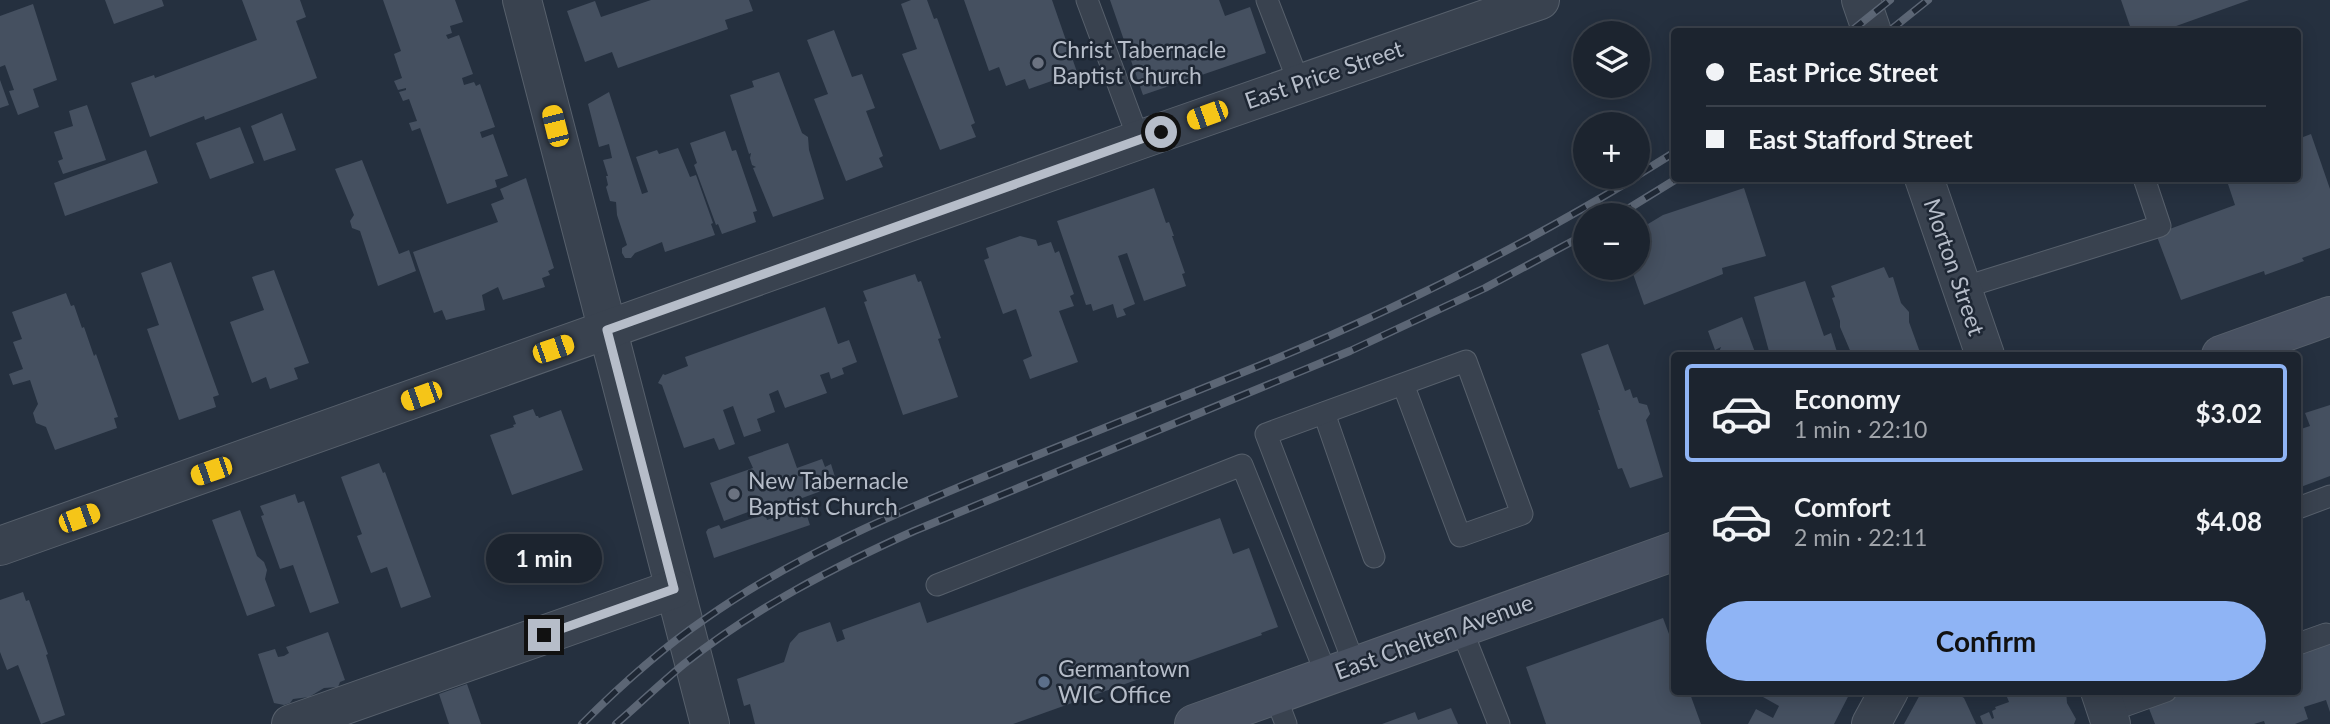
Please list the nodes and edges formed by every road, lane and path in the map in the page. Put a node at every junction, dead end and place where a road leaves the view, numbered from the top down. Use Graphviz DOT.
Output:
graph roads {
  1 [pos="522,0"];
  2 [pos="1087,0"];
  3 [pos="1267,0"];
  4 [pos="1540,0"];
  5 [pos="1861,0"];
  6 [pos="1488,9"];
  7 [pos="1871,28"];
  8 [pos="1299,83"];
  9 [pos="1139,140"];
  10 [pos="1925,182"];
  11 [pos="2145,182"];
  12 [pos="1962,288"];
  13 [pos="2330,316"];
  14 [pos="607,330"];
  15 [pos="1984,352"];
  16 [pos="2229,352"];
  17 [pos="1403,384"];
  18 [pos="1324,413"];
  19 [pos="2330,496"];
  20 [pos="2301,507"];
  21 [pos="0,546"];
  22 [pos="1671,552"];
  23 [pos="1374,557"];
  24 [pos="937,585"];
  25 [pos="674,589"];
  26 [pos="1461,628"];
  27 [pos="2326,634"];
  28 [pos="2301,643"];
  29 [pos="1341,671"];
  30 [pos="1887,695"];
  31 [pos="2153,695"];
  32 [pos="1280,709"];
  33 [pos="2106,709"];
  34 [pos="1207,722"];
  35 [pos="291,724"];
  36 [pos="710,724"];
  37 [pos="1499,724"];
  38 [pos="1871,724"];
  1 -- 14 [label="street"];
  2 -- 9 [label="lane"];
  3 -- 8 [label="lane"];
  4 -- 6 [label="street, East Price Street"];
  5 -- 7 [label="street"];
  6 -- 8 [label="street, East Price Street"];
  8 -- 9 [label="street, East Price Street"];
  9 -- 14 [label="street, East Price Street"];
  10 -- 12 [label="street, Morton Street"];
  11 -- 12 [label="lane"];
  12 -- 15 [label="street, Morton Street"];
  13 -- 16 [label="street"];
  14 -- 21 [label="street, East Price Street"];
  14 -- 25 [label="street"];
  17 -- 17 [label="lane"];
  17 -- 18 [label="lane"];
  18 -- 23 [label="lane"];
  18 -- 29 [label="lane"];
  19 -- 20 [label="lane"];
  22 -- 26 [label="street, East Chelten Avenue"];
  24 -- 29 [label="lane"];
  25 -- 35 [label="street"];
  25 -- 36 [label="street"];
  26 -- 29 [label="street, East Chelten Avenue"];
  26 -- 37 [label="lane"];
  27 -- 28 [label="lane"];
  29 -- 32 [label="street, East Chelten Avenue"];
  30 -- 38 [label="street"];
  31 -- 33 [label="lane"];
  32 -- 34 [label="street, East Chelten Avenue"];
}
